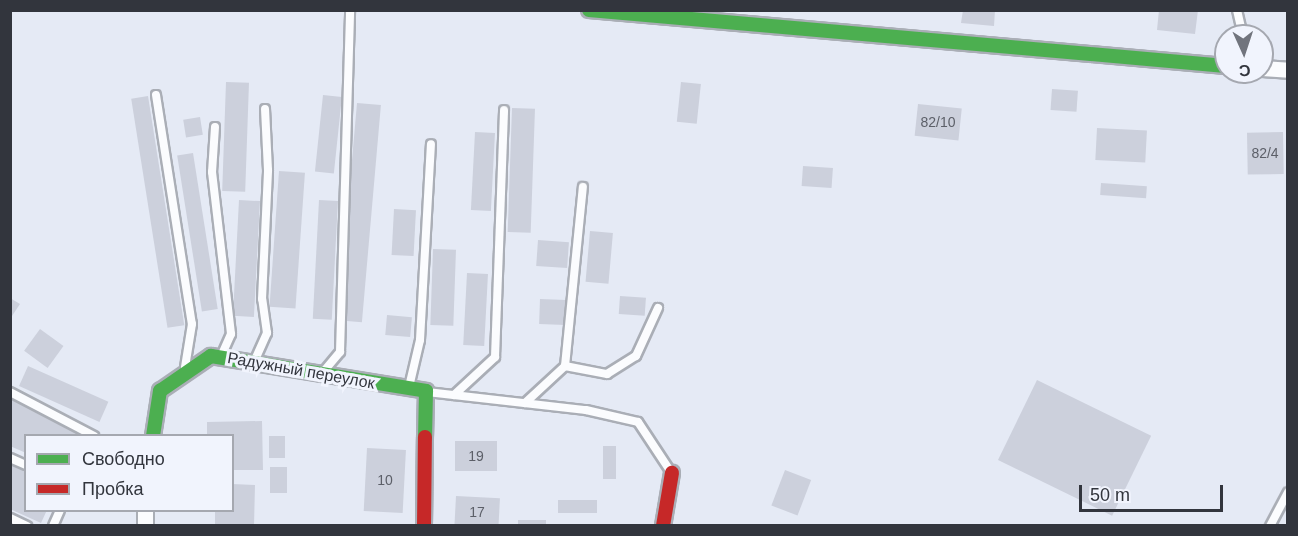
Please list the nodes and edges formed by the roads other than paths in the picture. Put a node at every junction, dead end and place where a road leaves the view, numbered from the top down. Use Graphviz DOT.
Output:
graph roads {
  1 [pos="350,10"];
  2 [pos="589,10"];
  3 [pos="647,12"];
  4 [pos="1214,65"];
  5 [pos="156,95"];
  6 [pos="265,109"];
  7 [pos="504,110"];
  8 [pos="215,127"];
  9 [pos="431,144"];
  10 [pos="582,187"];
  11 [pos="658,308"];
  12 [pos="220,357"];
  13 [pos="254,363"];
  14 [pos="565,366"];
  15 [pos="184,375"];
  16 [pos="321,375"];
  17 [pos="409,389"];
  18 [pos="426,392"];
  19 [pos="10,393"];
  20 [pos="454,395"];
  21 [pos="525,403"];
  22 [pos="92,434"];
  23 [pos="153,434"];
  24 [pos="10,458"];
  25 [pos="24,464"];
  26 [pos="672,473"];
  27 [pos="1287,492"];
  28 [pos="10,518"];
  29 [pos="27,525"];
  30 [pos="424,525"];
  31 [pos="663,525"];
  32 [pos="1270,525"];
  1 -- 16 [label="lane"];
  2 -- 3 [label="street"];
  3 -- 4 [label="street"];
  5 -- 15 [label="lane"];
  6 -- 13 [label="lane"];
  7 -- 20 [label="lane"];
  8 -- 12 [label="lane"];
  9 -- 17 [label="lane"];
  10 -- 14 [label="lane"];
  11 -- 14 [label="lane"];
  12 -- 13 [label="street, Радужный переулок"];
  12 -- 15 [label="street, Радужный переулок"];
  13 -- 16 [label="street, Радужный переулок"];
  14 -- 21 [label="lane"];
  15 -- 23 [label="street, Радужный переулок"];
  16 -- 17 [label="street, Радужный переулок"];
  17 -- 18 [label="street, Радужный переулок"];
  18 -- 20 [label="lane"];
  18 -- 30 [label="street"];
  19 -- 22 [label="lane"];
  20 -- 21 [label="lane"];
  21 -- 26 [label="lane"];
  24 -- 25 [label="lane"];
  26 -- 31 [label="street"];
  27 -- 32 [label="lane"];
  28 -- 29 [label="lane"];
}
